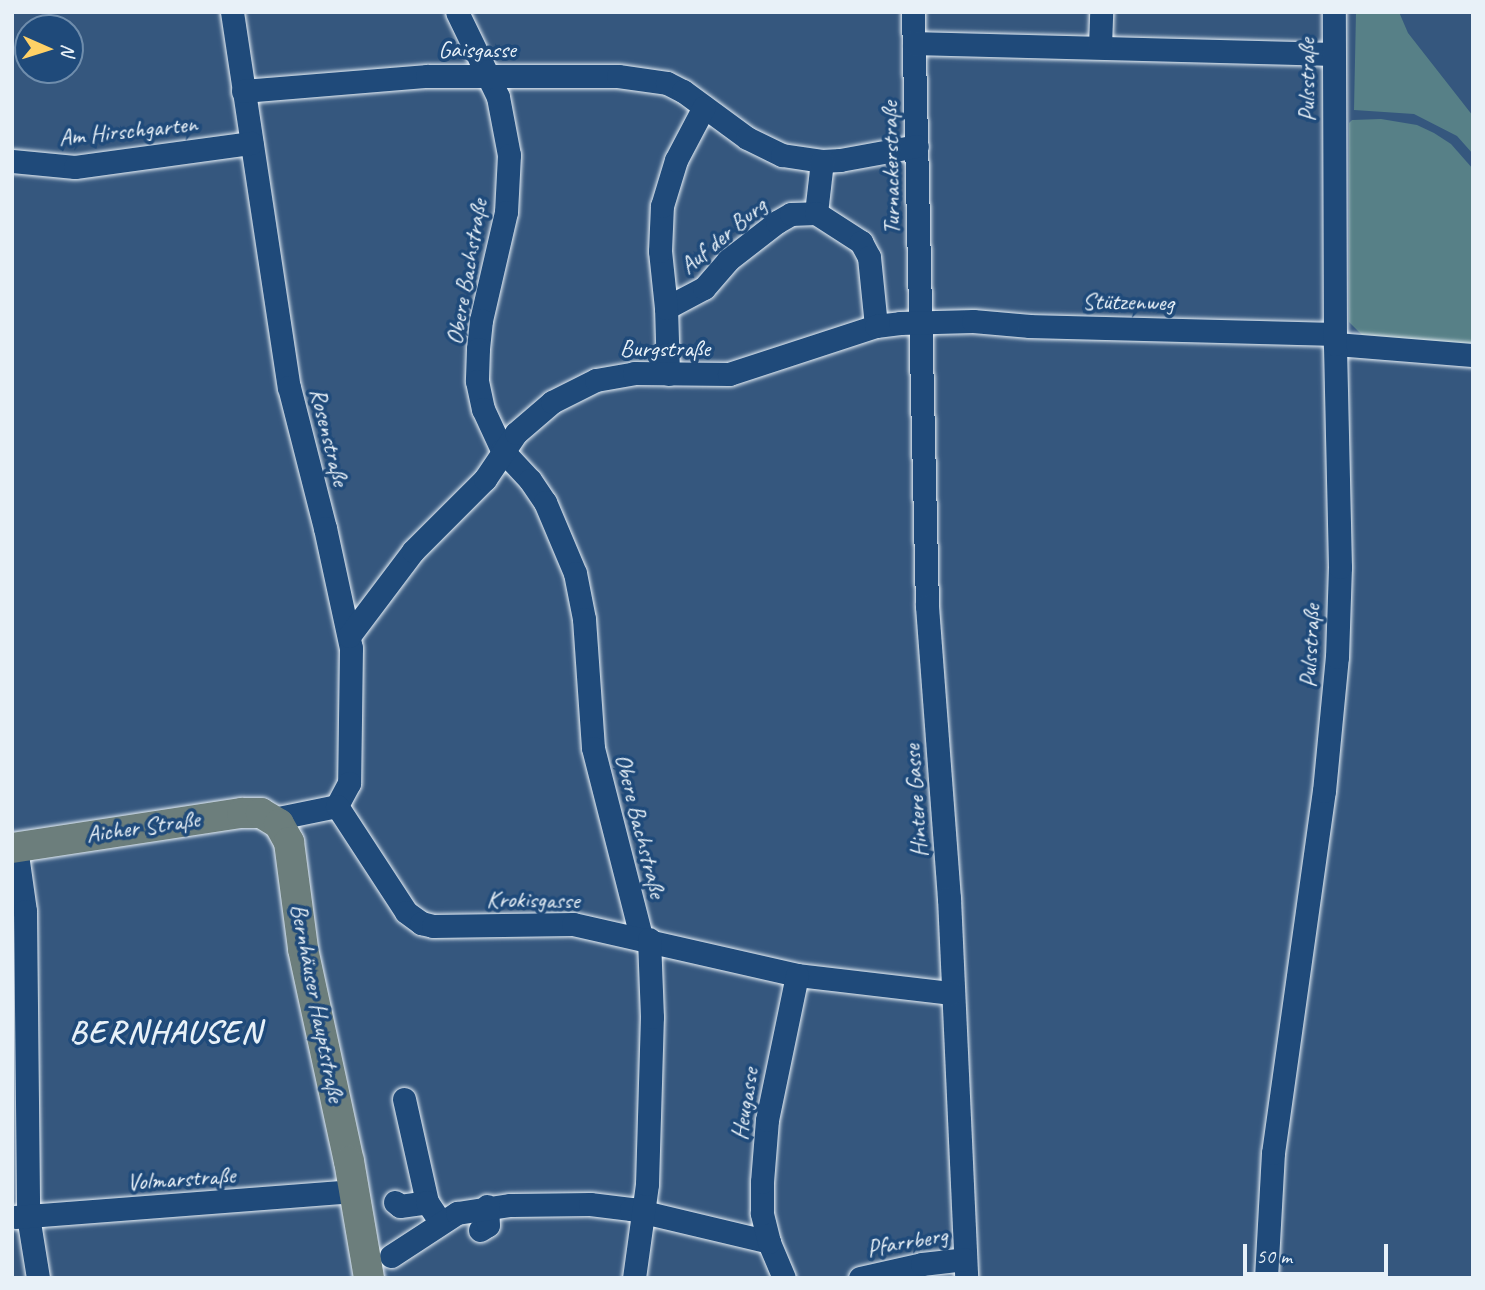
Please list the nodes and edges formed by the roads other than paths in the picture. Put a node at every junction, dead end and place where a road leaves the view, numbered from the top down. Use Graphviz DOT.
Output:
graph roads {
  1 [pos="232,12"];
  2 [pos="457,12"];
  3 [pos="913,12"];
  4 [pos="1101,12"];
  5 [pos="1334,12"];
  6 [pos="914,43"];
  7 [pos="1100,47"];
  8 [pos="1333,54"];
  9 [pos="490,76"];
  10 [pos="243,90"];
  11 [pos="704,107"];
  12 [pos="251,143"];
  13 [pos="916,146"];
  14 [pos="12,161"];
  15 [pos="822,161"];
  16 [pos="816,213"];
  17 [pos="666,308"];
  18 [pos="920,321"];
  19 [pos="876,326"];
  20 [pos="1334,339"];
  21 [pos="1473,355"];
  22 [pos="668,374"];
  23 [pos="502,450"];
  24 [pos="349,636"];
  25 [pos="337,806"];
  26 [pos="273,819"];
  27 [pos="14,847"];
  28 [pos="645,938"];
  29 [pos="797,975"];
  30 [pos="951,993"];
  31 [pos="404,1099"];
  32 [pos="354,1191"];
  33 [pos="395,1202"];
  34 [pos="427,1202"];
  35 [pos="487,1206"];
  36 [pos="643,1211"];
  37 [pos="20,1217"];
  38 [pos="480,1230"];
  39 [pos="436,1232"];
  40 [pos="769,1242"];
  41 [pos="391,1256"];
  42 [pos="965,1268"];
  43 [pos="38,1278"];
  44 [pos="369,1278"];
  45 [pos="634,1278"];
  46 [pos="785,1278"];
  47 [pos="859,1278"];
  48 [pos="1266,1278"];
  1 -- 10 [label="street, Rosenstraße"];
  2 -- 9 [label="street, Obere Bachstraße"];
  3 -- 6 [label="street, Turnackerstraße"];
  4 -- 7 [label="street"];
  5 -- 8 [label="street, Pulsstraße"];
  6 -- 7 [label="street"];
  6 -- 13 [label="street, Turnackerstraße"];
  7 -- 8 [label="street"];
  8 -- 20 [label="street, Pulsstraße"];
  9 -- 10 [label="street, Gaisgasse"];
  9 -- 11 [label="street, Gaisgasse"];
  9 -- 23 [label="street, Obere Bachstraße"];
  10 -- 12 [label="street, Rosenstraße"];
  11 -- 15 [label="street"];
  11 -- 17 [label="street, Auf der Burg"];
  12 -- 14 [label="street, Am Hirschgarten"];
  12 -- 24 [label="street, Rosenstraße"];
  13 -- 15 [label="street"];
  13 -- 18 [label="street, Turnackerstraße"];
  15 -- 16 [label="street"];
  16 -- 17 [label="street, Auf der Burg"];
  16 -- 19 [label="street"];
  17 -- 22 [label="street, Auf der Burg"];
  18 -- 19 [label="street, Burgstraße"];
  18 -- 20 [label="street, Stützenweg"];
  18 -- 30 [label="street, Hintere Gasse"];
  19 -- 22 [label="street, Burgstraße"];
  20 -- 21 [label="street, Stützenweg"];
  20 -- 48 [label="street, Pulsstraße"];
  22 -- 23 [label="street, Burgstraße"];
  23 -- 24 [label="street, Burgstraße"];
  23 -- 28 [label="street, Obere Bachstraße"];
  24 -- 25 [label="street, Rosenstraße"];
  25 -- 26 [label="street"];
  25 -- 28 [label="street, Krokisgasse"];
  26 -- 27 [label="main road, Aicher Straße"];
  26 -- 32 [label="main road, Bernhäuser Hauptstraße"];
  27 -- 37 [label="street"];
  28 -- 29 [label="street, Krokisgasse"];
  28 -- 36 [label="street, Obere Bachstraße"];
  29 -- 30 [label="street, Krokisgasse"];
  29 -- 40 [label="street, Heugasse"];
  30 -- 42 [label="street, Hintere Gasse"];
  31 -- 34 [label="street"];
  32 -- 37 [label="street, Volmarstraße"];
  32 -- 44 [label="main road, Bernhäuser Hauptstraße"];
  33 -- 34 [label="street"];
  34 -- 39 [label="street"];
  35 -- 36 [label="street"];
  35 -- 38 [label="street"];
  35 -- 39 [label="street"];
  36 -- 40 [label="street"];
  36 -- 45 [label="street, Obere Bachstraße"];
  37 -- 43 [label="street"];
  39 -- 41 [label="street"];
  40 -- 46 [label="street"];
  42 -- 47 [label="street, Pfarrberg"];
}
